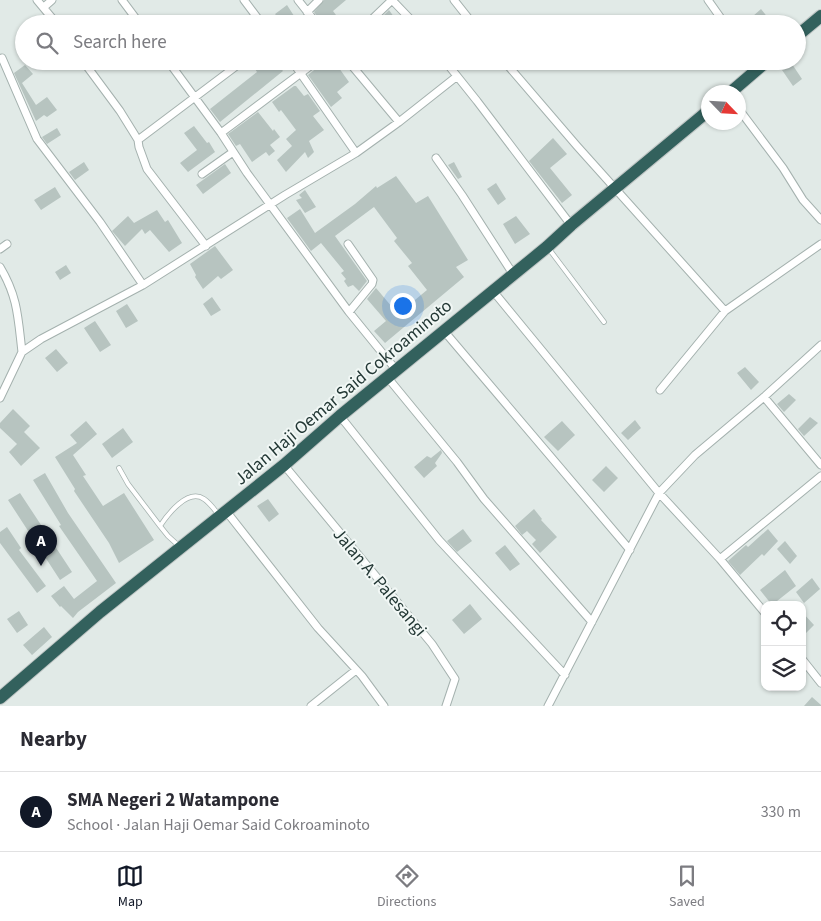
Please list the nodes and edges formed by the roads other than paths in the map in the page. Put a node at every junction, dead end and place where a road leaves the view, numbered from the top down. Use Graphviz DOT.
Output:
graph roads {
  1 [pos="37,0"];
  2 [pos="52,0"];
  3 [pos="122,0"];
  4 [pos="244,0"];
  5 [pos="298,0"];
  6 [pos="319,0"];
  7 [pos="392,0"];
  8 [pos="454,0"];
  9 [pos="708,0"];
  10 [pos="44,7"];
  11 [pos="307,12"];
  12 [pos="50,15"];
  13 [pos="133,15"];
  14 [pos="255,15"];
  15 [pos="310,15"];
  16 [pos="376,15"];
  17 [pos="406,15"];
  18 [pos="466,15"];
  19 [pos="719,15"];
  20 [pos="821,16"];
  21 [pos="806,28"];
  22 [pos="2,58"];
  23 [pos="90,70"];
  24 [pos="176,70"];
  25 [pos="230,70"];
  26 [pos="299,70"];
  27 [pos="305,70"];
  28 [pos="356,70"];
  29 [pos="451,70"];
  30 [pos="512,70"];
  31 [pos="753,70"];
  32 [pos="301,73"];
  33 [pos="456,77"];
  34 [pos="738,85"];
  35 [pos="194,98"];
  36 [pos="701,118"];
  37 [pos="746,119"];
  38 [pos="399,122"];
  39 [pos="221,133"];
  40 [pos="138,140"];
  41 [pos="233,152"];
  42 [pos="356,153"];
  43 [pos="436,158"];
  44 [pos="202,174"];
  45 [pos="616,188"];
  46 [pos="271,204"];
  47 [pos="821,220"];
  48 [pos="571,225"];
  49 [pos="6,244"];
  50 [pos="348,244"];
  51 [pos="821,244"];
  52 [pos="206,246"];
  53 [pos="547,247"];
  54 [pos="0,249"];
  55 [pos="0,266"];
  56 [pos="513,274"];
  57 [pos="143,285"];
  58 [pos="493,291"];
  59 [pos="725,311"];
  60 [pos="349,312"];
  61 [pos="604,322"];
  62 [pos="444,331"];
  63 [pos="821,345"];
  64 [pos="22,352"];
  65 [pos="393,375"];
  66 [pos="660,390"];
  67 [pos="764,397"];
  68 [pos="0,398"];
  69 [pos="340,416"];
  70 [pos="284,465"];
  71 [pos="821,466"];
  72 [pos="119,468"];
  73 [pos="821,476"];
  74 [pos="659,493"];
  75 [pos="223,513"];
  76 [pos="160,526"];
  77 [pos="180,547"];
  78 [pos="630,550"];
  79 [pos="720,559"];
  80 [pos="761,608"];
  81 [pos="592,622"];
  82 [pos="806,664"];
  83 [pos="356,670"];
  84 [pos="565,676"];
  85 [pos="821,682"];
  86 [pos="0,698"];
  87 [pos="311,706"];
  88 [pos="384,706"];
  89 [pos="446,706"];
  90 [pos="548,706"];
  1 -- 10 [label="street"];
  2 -- 10 [label="street"];
  3 -- 13 [label="street"];
  4 -- 14 [label="street"];
  5 -- 11 [label="street"];
  6 -- 11 [label="street"];
  7 -- 16 [label="street"];
  7 -- 17 [label="street"];
  8 -- 18 [label="street"];
  9 -- 19 [label="street"];
  10 -- 12 [label="street"];
  11 -- 15 [label="street"];
  20 -- 21 [label="highway"];
  22 -- 57 [label="street"];
  23 -- 40 [label="street"];
  24 -- 35 [label="street"];
  25 -- 35 [label="street"];
  26 -- 32 [label="street"];
  27 -- 32 [label="street"];
  28 -- 38 [label="street"];
  29 -- 33 [label="street"];
  30 -- 45 [label="street"];
  31 -- 34 [label="highway"];
  32 -- 39 [label="street"];
  32 -- 42 [label="street"];
  33 -- 38 [label="street"];
  33 -- 48 [label="street"];
  35 -- 39 [label="street"];
  35 -- 40 [label="street"];
  36 -- 45 [label="highway, Jalan Haji Oemar Said Cokroaminoto"];
  37 -- 47 [label="street"];
  38 -- 42 [label="street"];
  39 -- 41 [label="street"];
  40 -- 52 [label="street"];
  41 -- 44 [label="street"];
  41 -- 46 [label="street"];
  42 -- 46 [label="street"];
  43 -- 56 [label="street"];
  45 -- 48 [label="highway, Jalan Haji Oemar Said Cokroaminoto"];
  45 -- 59 [label="street"];
  46 -- 52 [label="street"];
  46 -- 60 [label="street"];
  48 -- 53 [label="highway, Jalan Haji Oemar Said Cokroaminoto"];
  49 -- 54 [label="street"];
  50 -- 60 [label="street"];
  51 -- 59 [label="street"];
  52 -- 57 [label="street"];
  53 -- 56 [label="highway, Jalan Haji Oemar Said Cokroaminoto"];
  53 -- 61 [label="lane"];
  55 -- 64 [label="street"];
  56 -- 58 [label="highway, Jalan Haji Oemar Said Cokroaminoto"];
  57 -- 64 [label="street"];
  58 -- 62 [label="highway, Jalan Haji Oemar Said Cokroaminoto"];
  58 -- 74 [label="street"];
  59 -- 66 [label="street"];
  60 -- 65 [label="street"];
  62 -- 65 [label="highway, Jalan Haji Oemar Said Cokroaminoto"];
  62 -- 78 [label="street"];
  63 -- 67 [label="street"];
  64 -- 68 [label="street"];
  65 -- 69 [label="highway, Jalan Haji Oemar Said Cokroaminoto"];
  65 -- 81 [label="street"];
  67 -- 71 [label="street"];
  67 -- 74 [label="street"];
  69 -- 70 [label="highway, Jalan Haji Oemar Said Cokroaminoto"];
  69 -- 84 [label="street"];
  70 -- 75 [label="highway, Jalan Haji Oemar Said Cokroaminoto"];
  70 -- 89 [label="street, Jalan A. Palesangi"];
  72 -- 76 [label="lane"];
  73 -- 79 [label="street"];
  74 -- 78 [label="street"];
  74 -- 79 [label="street"];
  75 -- 76 [label="lane"];
  75 -- 77 [label="highway, Jalan Haji Oemar Said Cokroaminoto"];
  75 -- 83 [label="street"];
  76 -- 77 [label="lane"];
  77 -- 86 [label="highway, Jalan Haji Oemar Said Cokroaminoto"];
  78 -- 81 [label="street"];
  79 -- 80 [label="street"];
  81 -- 84 [label="street"];
  82 -- 85 [label="street"];
  83 -- 87 [label="street"];
  83 -- 88 [label="street"];
  84 -- 90 [label="street"];
}
